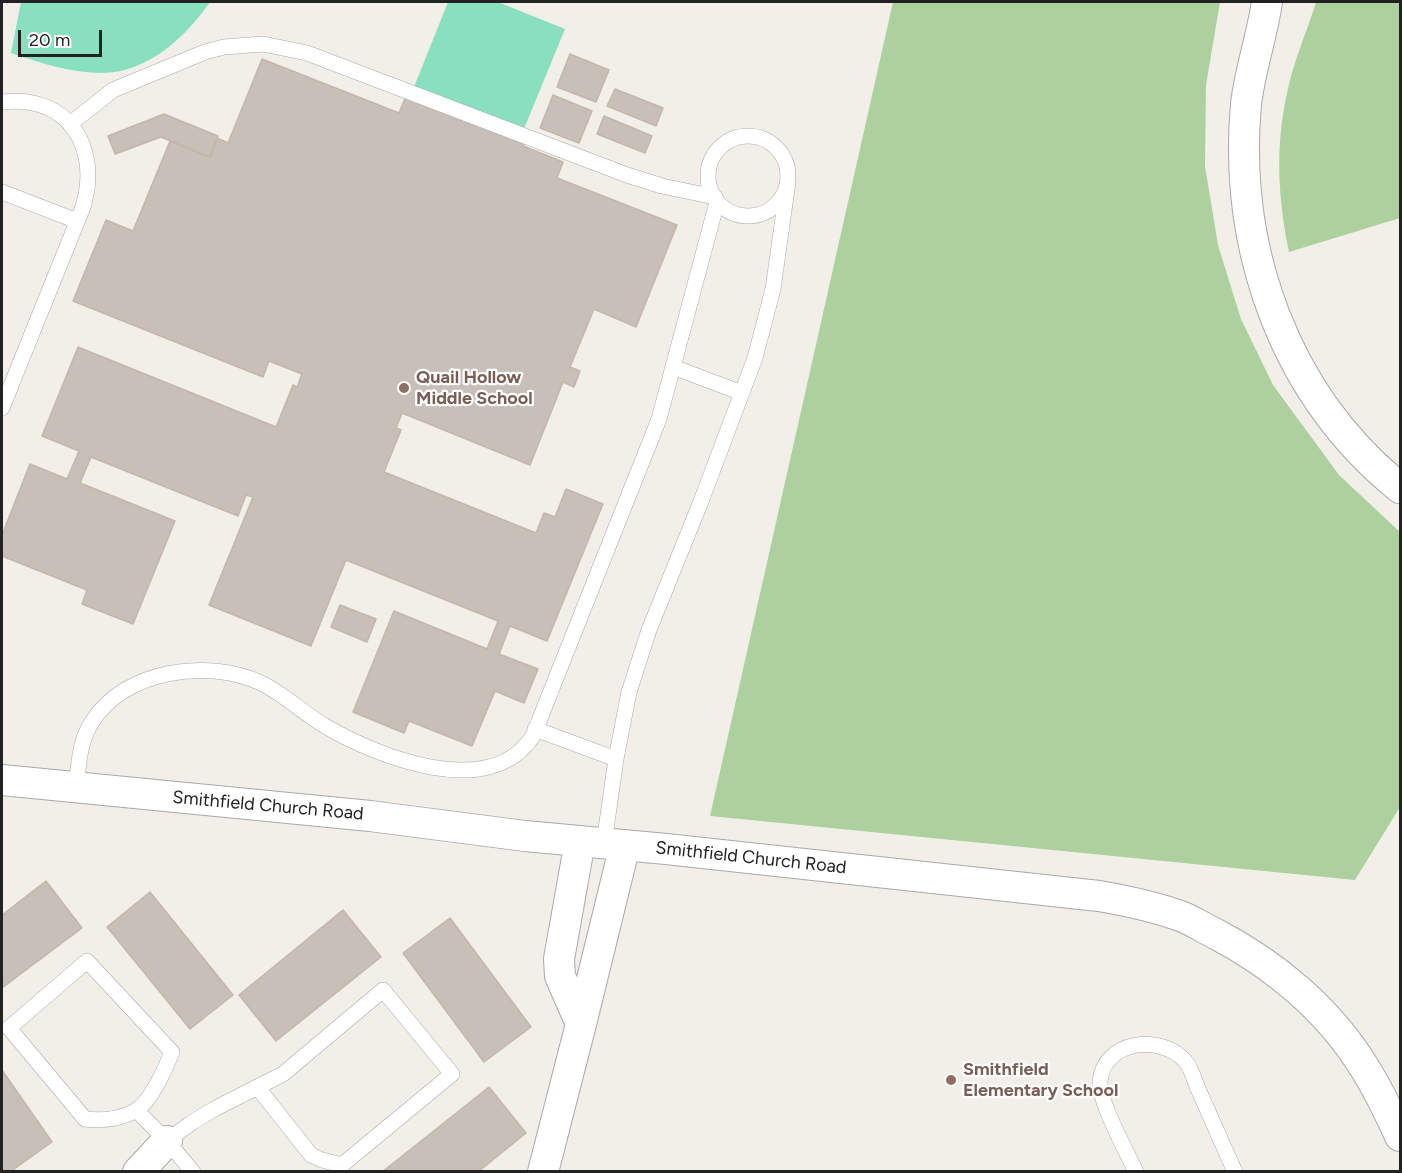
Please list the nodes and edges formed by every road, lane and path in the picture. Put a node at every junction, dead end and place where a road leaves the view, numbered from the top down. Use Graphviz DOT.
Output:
graph roads {
  1 [pos="1267,2"];
  2 [pos="2,102"];
  3 [pos="70,124"];
  4 [pos="788,182"];
  5 [pos="3,198"];
  6 [pos="716,200"];
  7 [pos="77,221"];
  8 [pos="673,367"];
  9 [pos="742,393"];
  10 [pos="2,408"];
  11 [pos="1401,488"];
  12 [pos="535,729"];
  13 [pos="616,759"];
  14 [pos="2,780"];
  15 [pos="76,788"];
  16 [pos="603,843"];
  17 [pos="581,1024"];
  18 [pos="258,1088"];
  19 [pos="136,1110"];
  20 [pos="1401,1136"];
  21 [pos="167,1140"];
  22 [pos="138,1172"];
  23 [pos="193,1172"];
  24 [pos="543,1172"];
  25 [pos="1136,1172"];
  26 [pos="1235,1172"];
  1 -- 11 [label="street"];
  2 -- 3 [label="lane"];
  3 -- 6 [label="lane"];
  3 -- 7 [label="lane"];
  4 -- 6 [label="lane"];
  4 -- 6 [label="lane"];
  4 -- 9 [label="lane"];
  5 -- 7 [label="lane"];
  6 -- 8 [label="lane"];
  7 -- 10 [label="lane"];
  8 -- 9 [label="lane"];
  8 -- 12 [label="lane"];
  9 -- 13 [label="lane"];
  12 -- 13 [label="lane"];
  12 -- 15 [label="lane"];
  13 -- 16 [label="lane"];
  14 -- 15 [label="street, Smithfield Church Road"];
  15 -- 16 [label="street, Smithfield Church Road"];
  16 -- 17 [label="street"];
  16 -- 17 [label="street"];
  16 -- 20 [label="street, Smithfield Church Road"];
  17 -- 24 [label="street"];
  18 -- 18 [label="lane"];
  18 -- 21 [label="lane"];
  19 -- 19 [label="lane"];
  19 -- 21 [label="lane"];
  21 -- 22 [label="street"];
  21 -- 23 [label="lane"];
  25 -- 26 [label="lane"];
}
